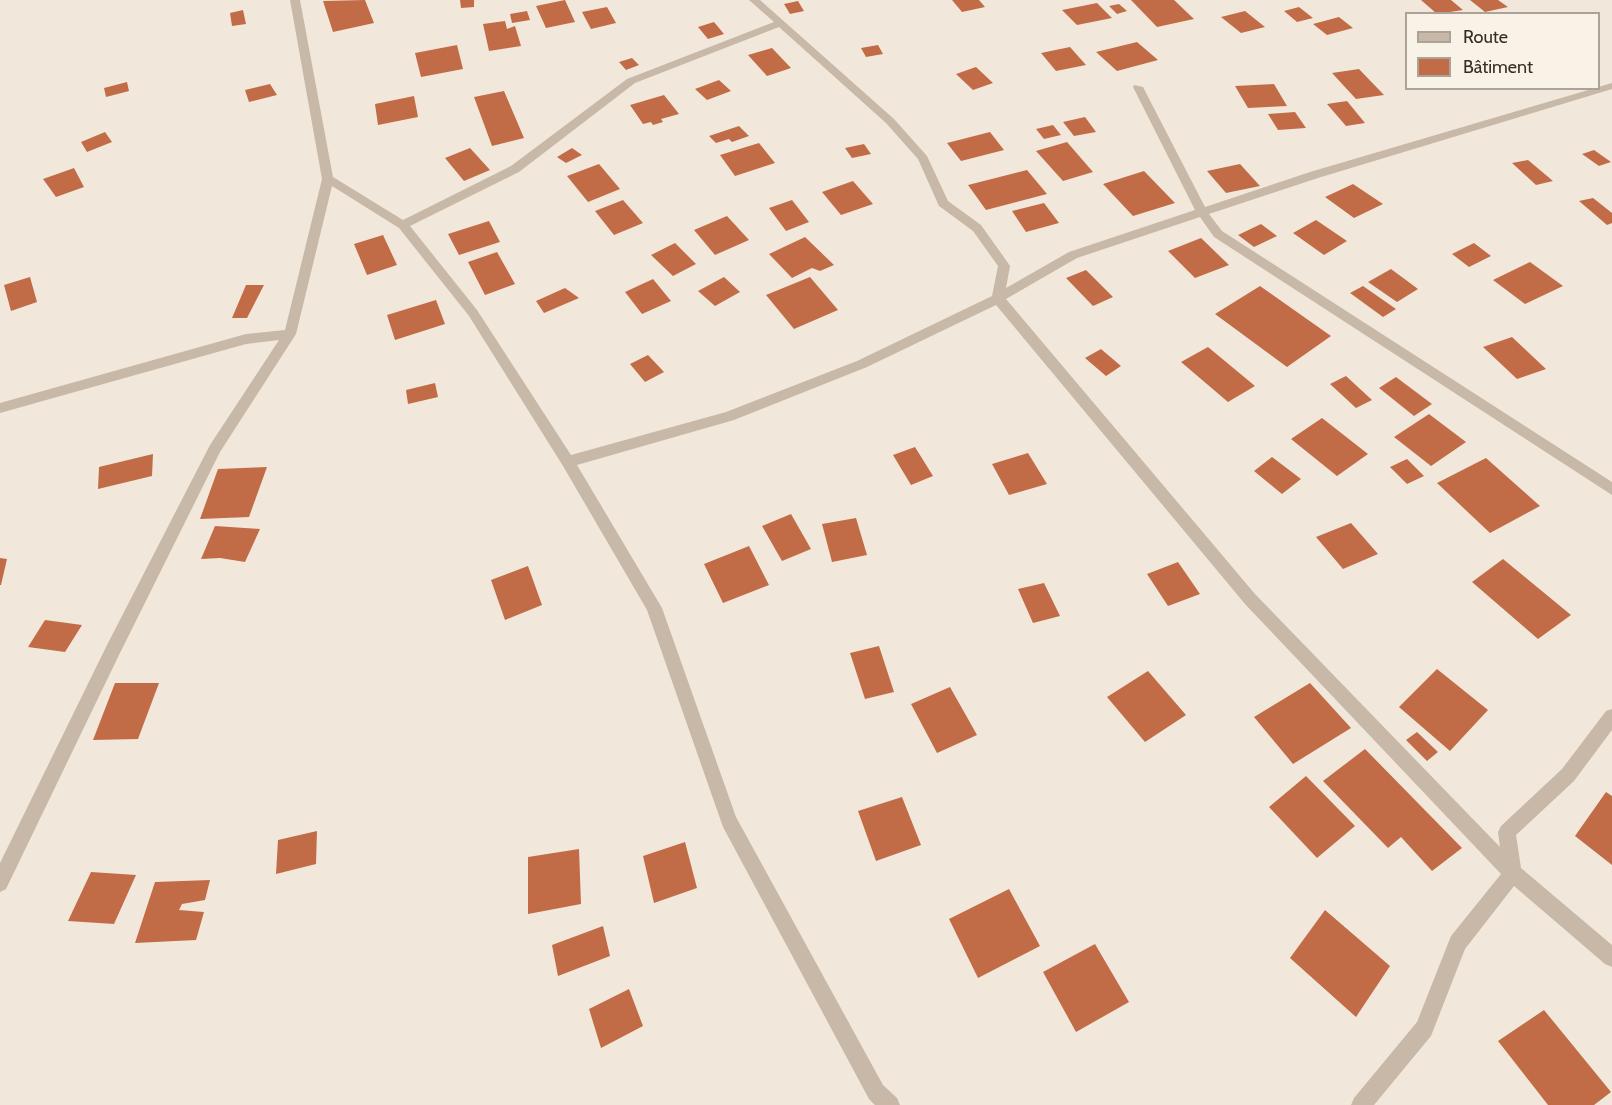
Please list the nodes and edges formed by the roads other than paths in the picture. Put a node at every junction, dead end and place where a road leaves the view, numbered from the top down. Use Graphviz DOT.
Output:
graph roads {
  1 [pos="295,0"];
  2 [pos="754,0"];
  3 [pos="782,23"];
  4 [pos="1138,87"];
  5 [pos="1599,90"];
  6 [pos="328,179"];
  7 [pos="1202,212"];
  8 [pos="403,225"];
  9 [pos="998,298"];
  10 [pos="290,334"];
  11 [pos="0,408"];
  12 [pos="568,462"];
  13 [pos="1612,489"];
  14 [pos="1612,717"];
  15 [pos="1513,873"];
  16 [pos="0,883"];
  17 [pos="1612,957"];
  18 [pos="890,1105"];
  19 [pos="1361,1105"];
  1 -- 6 [label="street"];
  2 -- 3 [label="street"];
  3 -- 8 [label="street"];
  3 -- 9 [label="street"];
  4 -- 7 [label="street"];
  5 -- 7 [label="street"];
  6 -- 8 [label="street"];
  6 -- 10 [label="street"];
  7 -- 9 [label="street"];
  7 -- 13 [label="street"];
  8 -- 12 [label="street"];
  9 -- 12 [label="street"];
  9 -- 15 [label="street"];
  10 -- 11 [label="street"];
  10 -- 16 [label="street"];
  12 -- 18 [label="street"];
  14 -- 15 [label="street"];
  15 -- 17 [label="street"];
  15 -- 19 [label="street"];
}
